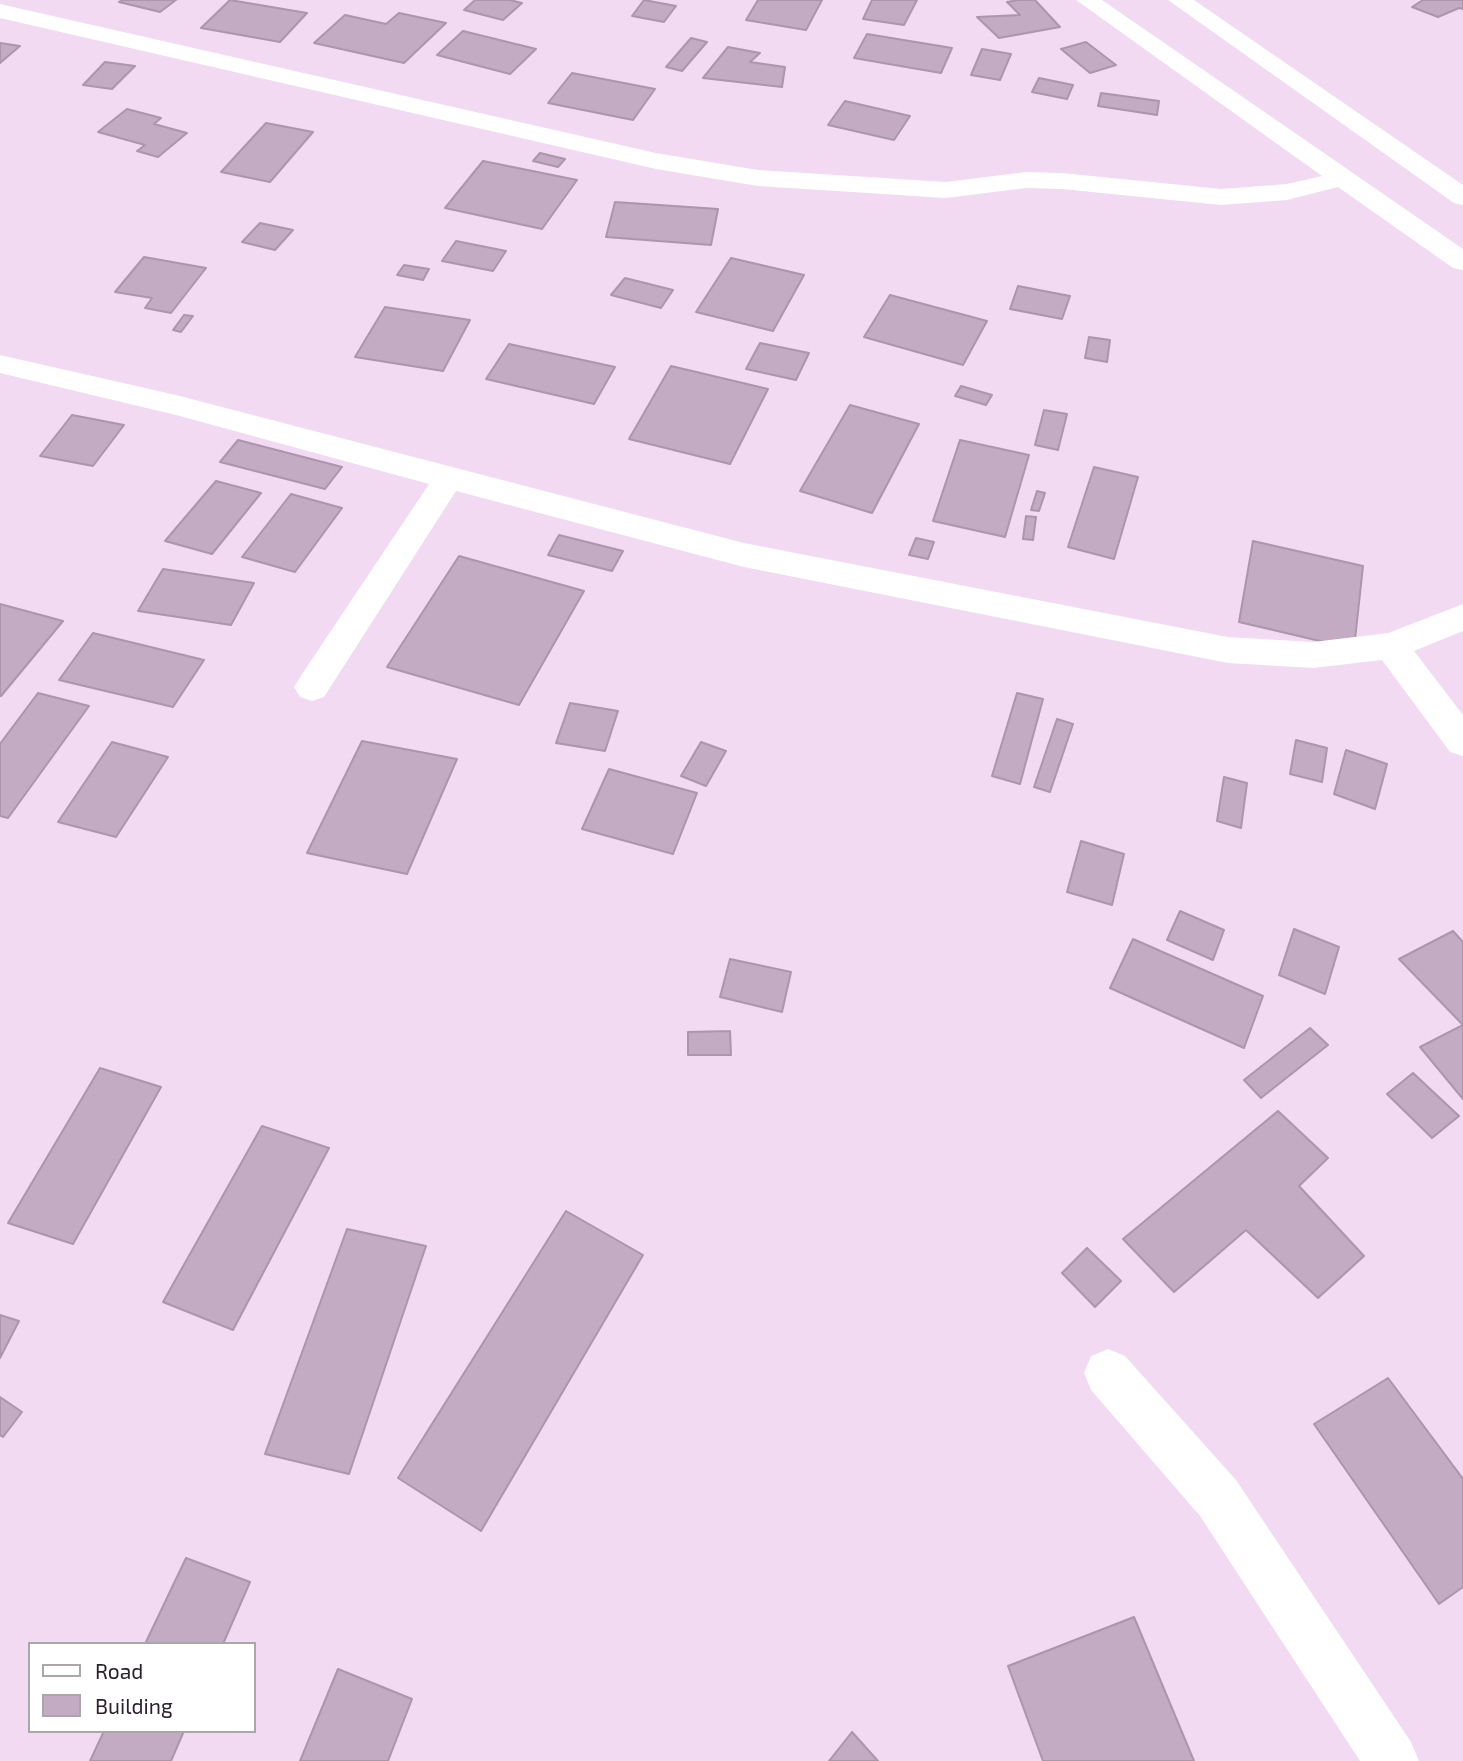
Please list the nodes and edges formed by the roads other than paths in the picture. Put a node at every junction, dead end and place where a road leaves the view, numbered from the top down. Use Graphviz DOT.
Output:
graph roads {
  1 [pos="1087,0"];
  2 [pos="1179,0"];
  3 [pos="0,11"];
  4 [pos="1344,178"];
  5 [pos="1463,197"];
  6 [pos="1463,262"];
  7 [pos="0,363"];
  8 [pos="449,478"];
  9 [pos="1463,617"];
  10 [pos="1391,646"];
  11 [pos="312,687"];
  12 [pos="1463,742"];
  13 [pos="1108,1373"];
  14 [pos="1392,1761"];
  1 -- 4 [label="main road"];
  2 -- 5 [label="main road"];
  3 -- 4 [label="main road"];
  4 -- 6 [label="main road"];
  7 -- 8 [label="main road"];
  8 -- 10 [label="main road"];
  8 -- 11 [label="main road"];
  9 -- 10 [label="main road"];
  10 -- 12 [label="main road"];
  13 -- 14 [label="main road"];
}
